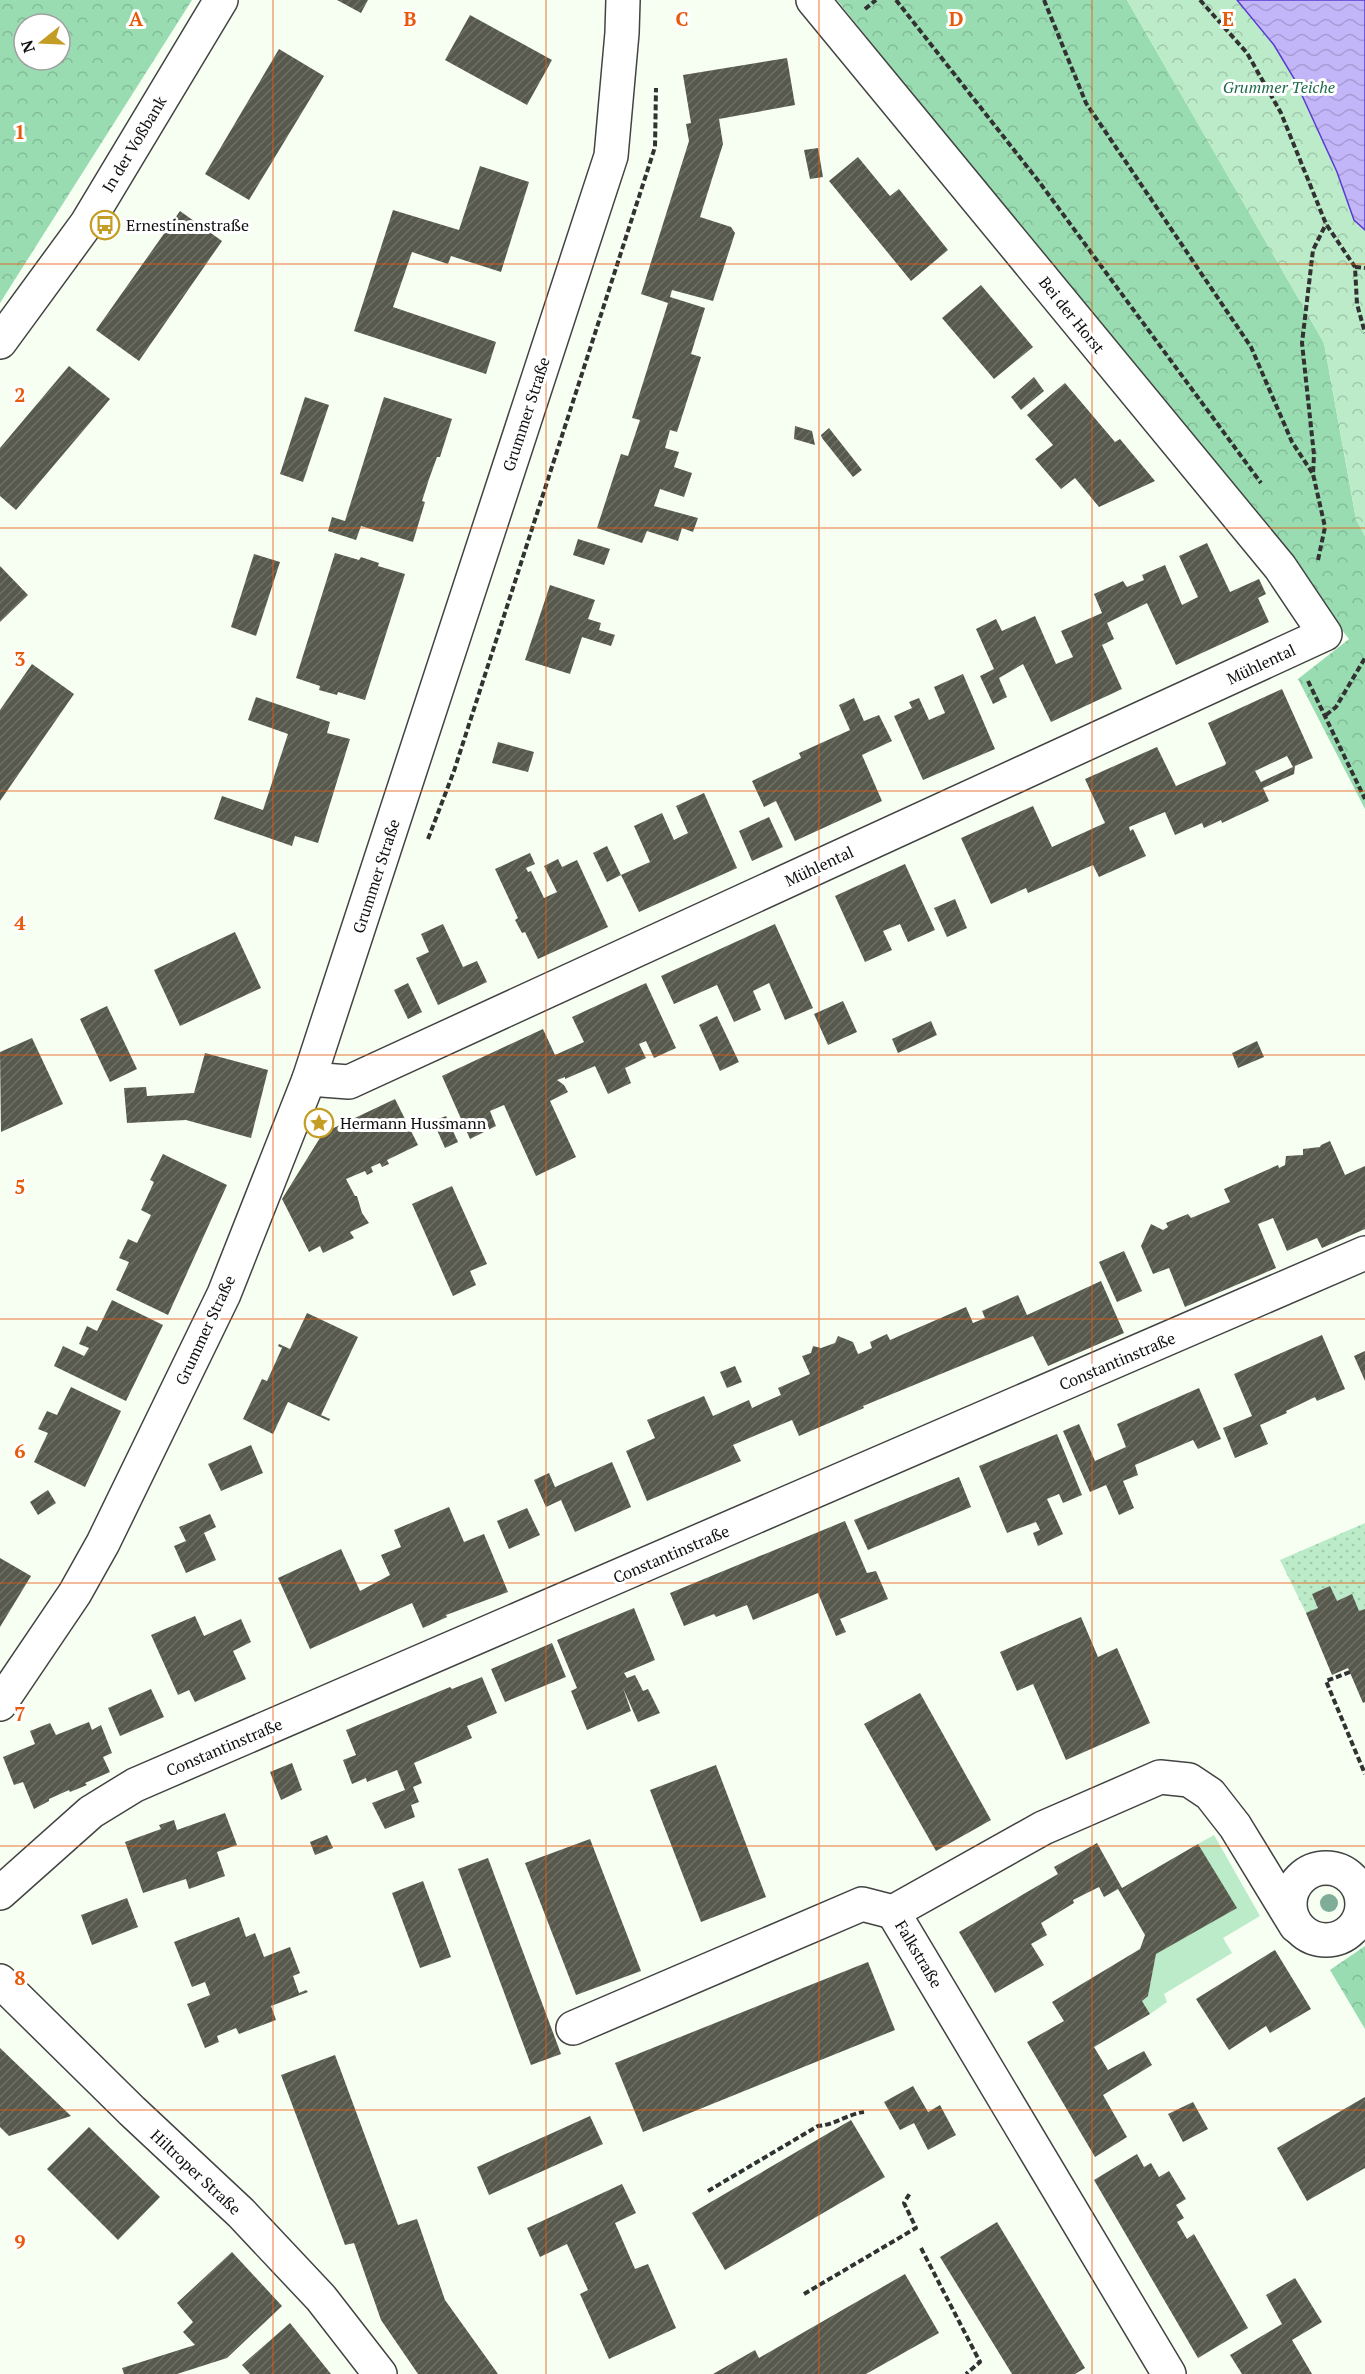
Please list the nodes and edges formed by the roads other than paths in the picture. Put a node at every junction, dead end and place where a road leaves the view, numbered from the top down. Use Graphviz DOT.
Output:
graph roads {
  1 [pos="221,0"];
  2 [pos="623,0"];
  3 [pos="813,0"];
  4 [pos="0,342"];
  5 [pos="1325,634"];
  6 [pos="309,1079"];
  7 [pos="1365,1253"];
  8 [pos="0,1704"];
  9 [pos="0,1893"];
  10 [pos="894,1912"];
  11 [pos="1296,1926"];
  12 [pos="0,1981"];
  13 [pos="573,2028"];
  14 [pos="380,2374"];
  15 [pos="1169,2374"];
  1 -- 4 [label="street, In der Voßbank"];
  2 -- 6 [label="street, Grummer Straße"];
  3 -- 5 [label="street, Bei der Horst"];
  5 -- 6 [label="street, Mühlental"];
  6 -- 8 [label="street, Grummer Straße"];
  7 -- 9 [label="street, Constantinstraße"];
  10 -- 11 [label="street, Falkstraße"];
  10 -- 13 [label="street"];
  10 -- 15 [label="street, Falkstraße"];
  12 -- 14 [label="street, Hiltroper Straße"];
}
